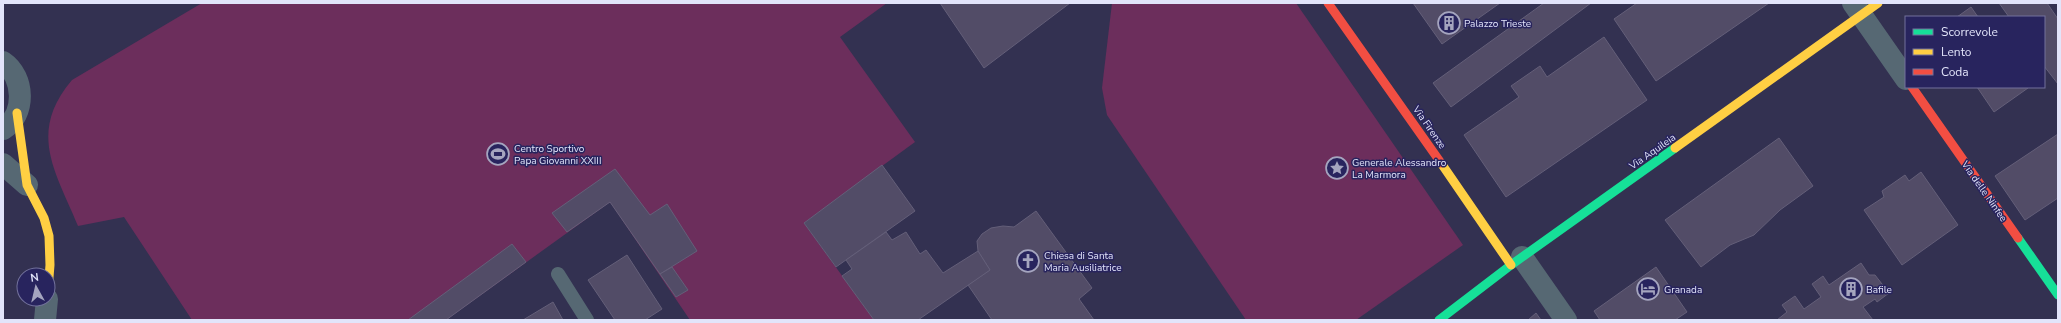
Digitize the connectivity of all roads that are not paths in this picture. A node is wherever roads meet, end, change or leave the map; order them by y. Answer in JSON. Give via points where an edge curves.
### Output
{"nodes":[{"id":1,"x":1328,"y":3,"type":"edge"},
{"id":2,"x":1864,"y":7,"type":"edge"},
{"id":3,"x":3,"y":62,"type":"edge"},
{"id":4,"x":1905,"y":77,"type":"edge"},
{"id":5,"x":1913,"y":88,"type":"edge"},
{"id":6,"x":17,"y":113,"type":"junction"},
{"id":7,"x":3,"y":129,"type":"edge"},
{"id":8,"x":3,"y":164,"type":"edge"},
{"id":9,"x":27,"y":185,"type":"junction"},
{"id":10,"x":1517,"y":261,"type":"junction"},
{"id":11,"x":50,"y":267,"type":"edge"},
{"id":12,"x":558,"y":274,"type":"dead end"},
{"id":13,"x":2058,"y":295,"type":"edge"},
{"id":14,"x":46,"y":307,"type":"edge"},
{"id":15,"x":45,"y":320,"type":"edge"},
{"id":16,"x":587,"y":320,"type":"edge"},
{"id":17,"x":1440,"y":320,"type":"edge"},
{"id":18,"x":1566,"y":320,"type":"edge"}],
"edges":[{"from":1,"to":10,"type":"street","name":"Via Firenze","via":[[1462,191]]},
{"from":2,"to":4,"type":"street"},
{"from":2,"to":10,"type":"street","name":"Via Aquileia"},
{"from":3,"to":6,"type":"street","via":[[16,77],[20,87]]},
{"from":5,"to":13,"type":"street","name":"Via delle Ninfee"},
{"from":6,"to":7,"type":"street"},
{"from":6,"to":9,"type":"street"},
{"from":8,"to":9,"type":"street"},
{"from":9,"to":11,"type":"street","via":[[44,218],[49,236]]},
{"from":10,"to":17,"type":"street","name":"Via Aquileia"},
{"from":10,"to":18,"type":"street"},
{"from":12,"to":16,"type":"lane"},
{"from":14,"to":15,"type":"street"}]}
